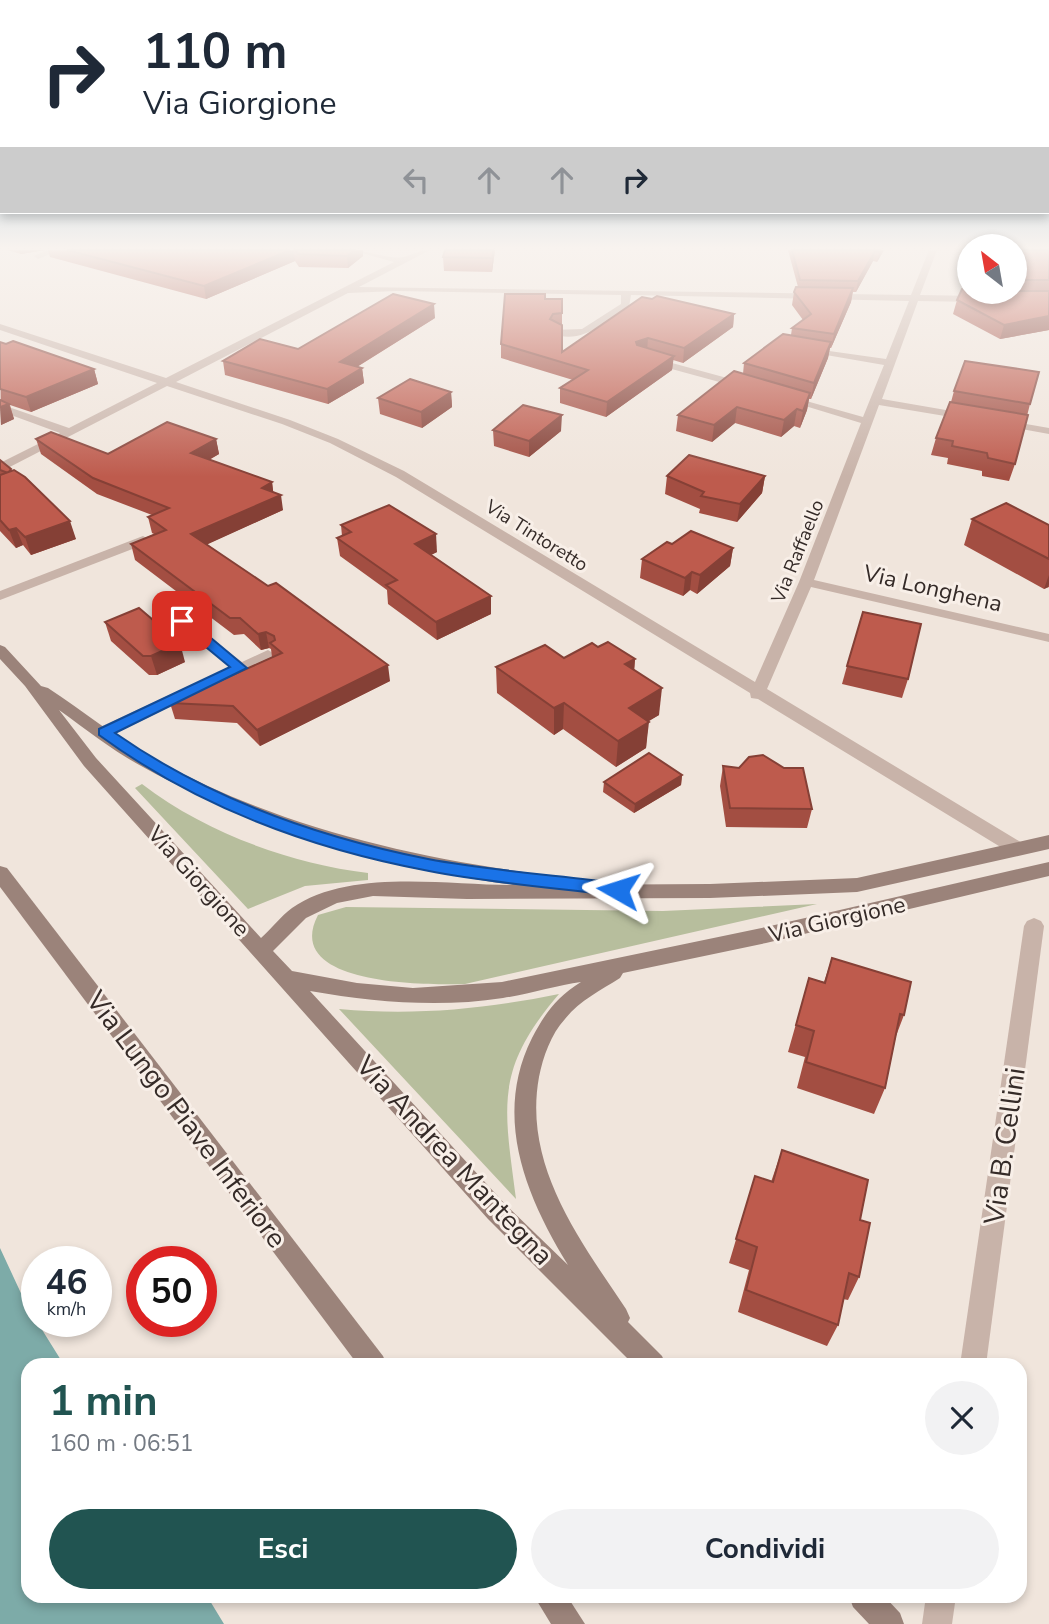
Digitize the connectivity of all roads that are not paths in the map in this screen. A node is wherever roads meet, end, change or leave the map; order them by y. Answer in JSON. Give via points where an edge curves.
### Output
{"nodes":[{"id":1,"x":273,"y":326,"type":"edge"},
{"id":2,"x":594,"y":326,"type":"edge"},
{"id":3,"x":905,"y":326,"type":"edge"},
{"id":4,"x":0,"y":327,"type":"edge"},
{"id":5,"x":557,"y":332,"type":"edge"},
{"id":6,"x":791,"y":348,"type":"edge"},
{"id":7,"x":642,"y":357,"type":"edge"},
{"id":8,"x":891,"y":363,"type":"junction"},
{"id":9,"x":162,"y":383,"type":"junction"},
{"id":10,"x":762,"y":391,"type":"edge"},
{"id":11,"x":776,"y":395,"type":"edge"},
{"id":12,"x":876,"y":401,"type":"junction"},
{"id":13,"x":0,"y":407,"type":"edge"},
{"id":14,"x":982,"y":419,"type":"edge"},
{"id":15,"x":869,"y":422,"type":"junction"},
{"id":16,"x":996,"y":422,"type":"edge"},
{"id":17,"x":1049,"y":431,"type":"edge"},
{"id":18,"x":71,"y":433,"type":"junction"},
{"id":19,"x":0,"y":468,"type":"edge"},
{"id":20,"x":143,"y":540,"type":"edge"},
{"id":21,"x":806,"y":582,"type":"junction"},
{"id":22,"x":0,"y":596,"type":"edge"},
{"id":23,"x":182,"y":621,"type":"dead end"},
{"id":24,"x":1049,"y":638,"type":"edge"},
{"id":25,"x":0,"y":650,"type":"edge"},
{"id":26,"x":268,"y":655,"type":"edge"},
{"id":27,"x":240,"y":668,"type":"junction"},
{"id":28,"x":30,"y":683,"type":"junction"},
{"id":29,"x":757,"y":694,"type":"junction"},
{"id":30,"x":104,"y":732,"type":"junction"},
{"id":31,"x":1049,"y":842,"type":"edge"},
{"id":32,"x":1018,"y":849,"type":"junction"},
{"id":33,"x":1049,"y":869,"type":"edge"},
{"id":34,"x":0,"y":873,"type":"edge"},
{"id":35,"x":618,"y":890,"type":"junction"},
{"id":36,"x":1034,"y":926,"type":"dead end"},
{"id":37,"x":262,"y":950,"type":"junction"},
{"id":38,"x":624,"y":966,"type":"junction"},
{"id":39,"x":289,"y":979,"type":"junction"},
{"id":40,"x":634,"y":1344,"type":"junction"},
{"id":41,"x":369,"y":1358,"type":"edge"},
{"id":42,"x":647,"y":1358,"type":"edge"},
{"id":43,"x":974,"y":1358,"type":"edge"},
{"id":44,"x":554,"y":1603,"type":"edge"},
{"id":45,"x":870,"y":1603,"type":"edge"},
{"id":46,"x":939,"y":1603,"type":"edge"},
{"id":47,"x":570,"y":1624,"type":"edge"},
{"id":48,"x":889,"y":1624,"type":"edge"},
{"id":49,"x":937,"y":1624,"type":"edge"}],
"edges":[{"from":1,"to":9,"type":"street"},
{"from":2,"to":5,"type":"street","via":[[584,332]]},
{"from":3,"to":8,"type":"street","name":"Via Raffaello"},
{"from":4,"to":9,"type":"street","name":"Via Tintoretto"},
{"from":6,"to":8,"type":"street"},
{"from":7,"to":10,"type":"street"},
{"from":8,"to":12,"type":"street","name":"Via Raffaello"},
{"from":9,"to":18,"type":"street"},
{"from":9,"to":29,"type":"street","name":"Via Tintoretto","via":[[286,422],[400,474]]},
{"from":11,"to":15,"type":"street"},
{"from":12,"to":14,"type":"street"},
{"from":12,"to":15,"type":"street","name":"Via Raffaello"},
{"from":13,"to":18,"type":"street"},
{"from":15,"to":21,"type":"street","name":"Via Raffaello"},
{"from":16,"to":17,"type":"street"},
{"from":18,"to":19,"type":"street"},
{"from":20,"to":22,"type":"street"},
{"from":21,"to":24,"type":"street","name":"Via Longhena"},
{"from":21,"to":29,"type":"street","name":"Via Raffaello"},
{"from":23,"to":27,"type":"street"},
{"from":25,"to":28,"type":"main road","name":"Via Giorgione"},
{"from":26,"to":27,"type":"street"},
{"from":27,"to":30,"type":"street"},
{"from":28,"to":30,"type":"main road","name":"Via Giorgione"},
{"from":28,"to":37,"type":"main road","name":"Via Giorgione","via":[[90,762]]},
{"from":29,"to":32,"type":"street","name":"Via Tintoretto"},
{"from":30,"to":35,"type":"main road","name":"Via Giorgione","via":[[146,762],[227,804],[310,836],[429,865]]},
{"from":31,"to":32,"type":"main road","name":"Via Giorgione"},
{"from":32,"to":35,"type":"main road","name":"Via Giorgione","via":[[857,885]]},
{"from":33,"to":38,"type":"main road","name":"Via Giorgione"},
{"from":34,"to":41,"type":"main road","name":"Via Lungo Piave Inferiore"},
{"from":35,"to":37,"type":"main road","name":"Via Giorgione","via":[[373,888],[333,897],[299,913]]},
{"from":36,"to":43,"type":"street","name":"Via B. Cellini"},
{"from":37,"to":39,"type":"main road","name":"Via Andrea Mantegna"},
{"from":38,"to":39,"type":"main road","name":"Via Giorgione","via":[[502,990],[413,996]]},
{"from":38,"to":40,"type":"main road","name":"Via Giorgione","via":[[573,998],[551,1021],[533,1060],[522,1123],[532,1173],[562,1234]]},
{"from":39,"to":40,"type":"main road","name":"Via Andrea Mantegna","via":[[496,1211]]},
{"from":40,"to":42,"type":"main road","name":"Via Andrea Mantegna"},
{"from":44,"to":47,"type":"main road"},
{"from":45,"to":48,"type":"main road"},
{"from":46,"to":49,"type":"street"}]}
